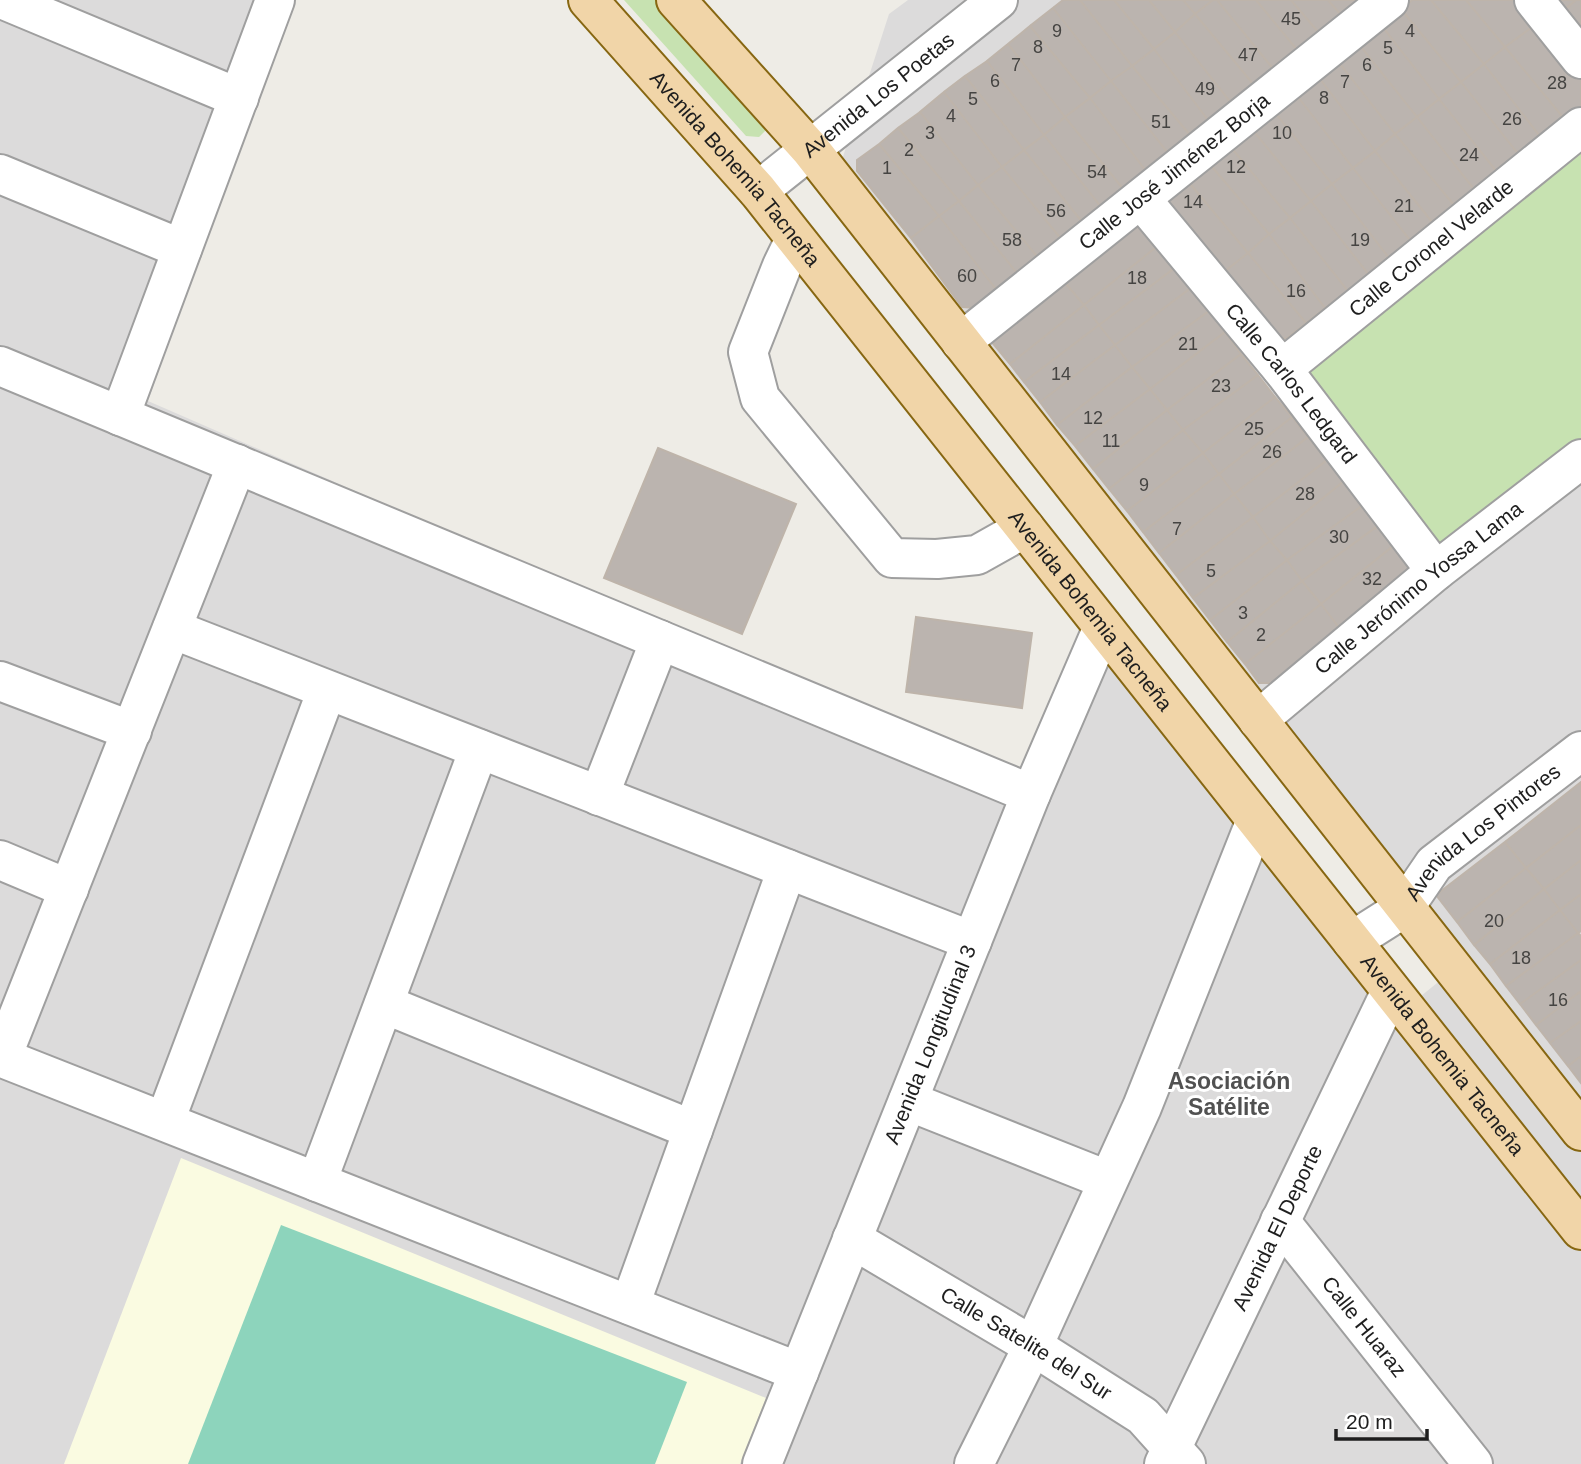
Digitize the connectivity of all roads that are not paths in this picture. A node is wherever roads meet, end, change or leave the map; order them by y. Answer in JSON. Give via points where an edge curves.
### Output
{"nodes":[{"id":1,"x":4,"y":0,"type":"edge"},
{"id":2,"x":275,"y":0,"type":"edge"},
{"id":3,"x":588,"y":0,"type":"edge"},
{"id":4,"x":676,"y":0,"type":"edge"},
{"id":5,"x":998,"y":0,"type":"edge"},
{"id":6,"x":1389,"y":0,"type":"edge"},
{"id":7,"x":1534,"y":0,"type":"edge"},
{"id":8,"x":1581,"y":59,"type":"edge"},
{"id":9,"x":239,"y":98,"type":"junction"},
{"id":10,"x":1581,"y":127,"type":"edge"},
{"id":11,"x":810,"y":149,"type":"junction"},
{"id":12,"x":0,"y":174,"type":"edge"},
{"id":13,"x":758,"y":191,"type":"junction"},
{"id":14,"x":1141,"y":199,"type":"junction"},
{"id":15,"x":795,"y":239,"type":"junction"},
{"id":16,"x":182,"y":249,"type":"junction"},
{"id":17,"x":961,"y":342,"type":"junction"},
{"id":18,"x":0,"y":366,"type":"edge"},
{"id":19,"x":1282,"y":369,"type":"junction"},
{"id":20,"x":120,"y":416,"type":"junction"},
{"id":21,"x":1581,"y":459,"type":"edge"},
{"id":22,"x":237,"y":464,"type":"junction"},
{"id":23,"x":1025,"y":528,"type":"junction"},
{"id":24,"x":1436,"y":571,"type":"junction"},
{"id":25,"x":1103,"y":626,"type":"junction"},
{"id":26,"x":172,"y":629,"type":"junction"},
{"id":27,"x":660,"y":640,"type":"junction"},
{"id":28,"x":0,"y":681,"type":"edge"},
{"id":29,"x":327,"y":690,"type":"junction"},
{"id":30,"x":1258,"y":720,"type":"junction"},
{"id":31,"x":132,"y":731,"type":"junction"},
{"id":32,"x":479,"y":749,"type":"junction"},
{"id":33,"x":1580,"y":753,"type":"edge"},
{"id":34,"x":1031,"y":794,"type":"junction"},
{"id":35,"x":599,"y":796,"type":"junction"},
{"id":36,"x":1256,"y":820,"type":"junction"},
{"id":37,"x":0,"y":860,"type":"edge"},
{"id":38,"x":787,"y":869,"type":"junction"},
{"id":39,"x":69,"y":889,"type":"junction"},
{"id":40,"x":1404,"y":908,"type":"junction"},
{"id":41,"x":1352,"y":941,"type":"junction"},
{"id":42,"x":972,"y":942,"type":"junction"},
{"id":43,"x":1391,"y":990,"type":"junction"},
{"id":44,"x":384,"y":1004,"type":"junction"},
{"id":45,"x":1,"y":1057,"type":"edge"},
{"id":46,"x":908,"y":1101,"type":"junction"},
{"id":47,"x":165,"y":1121,"type":"junction"},
{"id":48,"x":693,"y":1130,"type":"junction"},
{"id":49,"x":1581,"y":1131,"type":"edge"},
{"id":50,"x":1107,"y":1180,"type":"junction"},
{"id":51,"x":317,"y":1182,"type":"junction"},
{"id":52,"x":1280,"y":1221,"type":"junction"},
{"id":53,"x":1581,"y":1230,"type":"edge"},
{"id":54,"x":852,"y":1239,"type":"junction"},
{"id":55,"x":630,"y":1305,"type":"junction"},
{"id":56,"x":1033,"y":1346,"type":"junction"},
{"id":57,"x":799,"y":1372,"type":"junction"},
{"id":58,"x":1174,"y":1458,"type":"edge"},
{"id":59,"x":762,"y":1464,"type":"edge"},
{"id":60,"x":974,"y":1464,"type":"edge"},
{"id":61,"x":1473,"y":1464,"type":"edge"}],
"edges":[{"from":1,"to":9,"type":"street"},
{"from":2,"to":9,"type":"street"},
{"from":3,"to":13,"type":"main road","name":"Avenida Bohemia Tacneña"},
{"from":4,"to":11,"type":"main road"},
{"from":5,"to":11,"type":"street","name":"Avenida Los Poetas"},
{"from":6,"to":14,"type":"street","name":"Calle José Jiménez Borja"},
{"from":7,"to":8,"type":"street"},
{"from":9,"to":16,"type":"street"},
{"from":10,"to":19,"type":"street","name":"Calle Coronel Velarde"},
{"from":11,"to":13,"type":"street","name":"Avenida Los Poetas"},
{"from":11,"to":17,"type":"main road"},
{"from":12,"to":16,"type":"street"},
{"from":13,"to":15,"type":"main road","name":"Avenida Bohemia Tacneña"},
{"from":14,"to":17,"type":"street","name":"Calle José Jiménez Borja"},
{"from":14,"to":19,"type":"street","name":"Calle Carlos Ledgard"},
{"from":15,"to":23,"type":"main road","name":"Avenida Bohemia Tacneña"},
{"from":15,"to":23,"type":"street","via":[[748,352],[760,398],[892,558],[977,555]]},
{"from":16,"to":20,"type":"street"},
{"from":17,"to":30,"type":"main road"},
{"from":18,"to":20,"type":"street"},
{"from":19,"to":24,"type":"street","name":"Calle Carlos Ledgard"},
{"from":20,"to":22,"type":"street"},
{"from":21,"to":24,"type":"street","name":"Calle Jerónimo Yossa Lama"},
{"from":22,"to":26,"type":"street"},
{"from":22,"to":27,"type":"street"},
{"from":23,"to":25,"type":"main road","name":"Avenida Bohemia Tacneña"},
{"from":24,"to":30,"type":"street","name":"Calle Jerónimo Yossa Lama"},
{"from":25,"to":34,"type":"street","name":"Avenida Longitudinal 3"},
{"from":25,"to":36,"type":"main road","name":"Avenida Bohemia Tacneña"},
{"from":26,"to":29,"type":"street"},
{"from":26,"to":31,"type":"street"},
{"from":27,"to":34,"type":"street"},
{"from":27,"to":35,"type":"street"},
{"from":28,"to":31,"type":"street"},
{"from":29,"to":32,"type":"street"},
{"from":29,"to":47,"type":"street"},
{"from":30,"to":40,"type":"main road"},
{"from":31,"to":39,"type":"street"},
{"from":32,"to":35,"type":"street"},
{"from":32,"to":44,"type":"street"},
{"from":33,"to":40,"type":"street","name":"Avenida Los Pintores","via":[[1434,864]]},
{"from":34,"to":42,"type":"street","name":"Avenida Longitudinal 3"},
{"from":35,"to":38,"type":"street"},
{"from":36,"to":41,"type":"main road","name":"Avenida Bohemia Tacneña"},
{"from":36,"to":50,"type":"street","via":[[1142,1107]]},
{"from":37,"to":39,"type":"street"},
{"from":38,"to":42,"type":"street"},
{"from":38,"to":48,"type":"street"},
{"from":39,"to":45,"type":"street"},
{"from":40,"to":41,"type":"street","name":"Avenida Los Pintores"},
{"from":40,"to":49,"type":"main road"},
{"from":41,"to":43,"type":"main road","name":"Avenida Bohemia Tacneña"},
{"from":42,"to":46,"type":"street","name":"Avenida Longitudinal 3"},
{"from":43,"to":52,"type":"street","name":"Avenida El Deporte"},
{"from":43,"to":53,"type":"main road","name":"Avenida Bohemia Tacneña"},
{"from":44,"to":48,"type":"street"},
{"from":44,"to":51,"type":"street"},
{"from":45,"to":47,"type":"street"},
{"from":46,"to":50,"type":"street"},
{"from":46,"to":54,"type":"street","name":"Avenida Longitudinal 3"},
{"from":47,"to":51,"type":"street"},
{"from":48,"to":55,"type":"street"},
{"from":50,"to":56,"type":"street"},
{"from":51,"to":55,"type":"street"},
{"from":52,"to":58,"type":"street","name":"Avenida El Deporte"},
{"from":52,"to":61,"type":"street","name":"Calle Huaraz"},
{"from":54,"to":56,"type":"street","name":"Calle Satelite del Sur"},
{"from":54,"to":57,"type":"street","name":"Avenida Longitudinal 3"},
{"from":55,"to":57,"type":"street"},
{"from":56,"to":58,"type":"street","name":"Calle Satelite del Sur","via":[[1143,1416]]},
{"from":56,"to":60,"type":"street"},
{"from":57,"to":59,"type":"street","name":"Avenida Longitudinal 3"}]}
